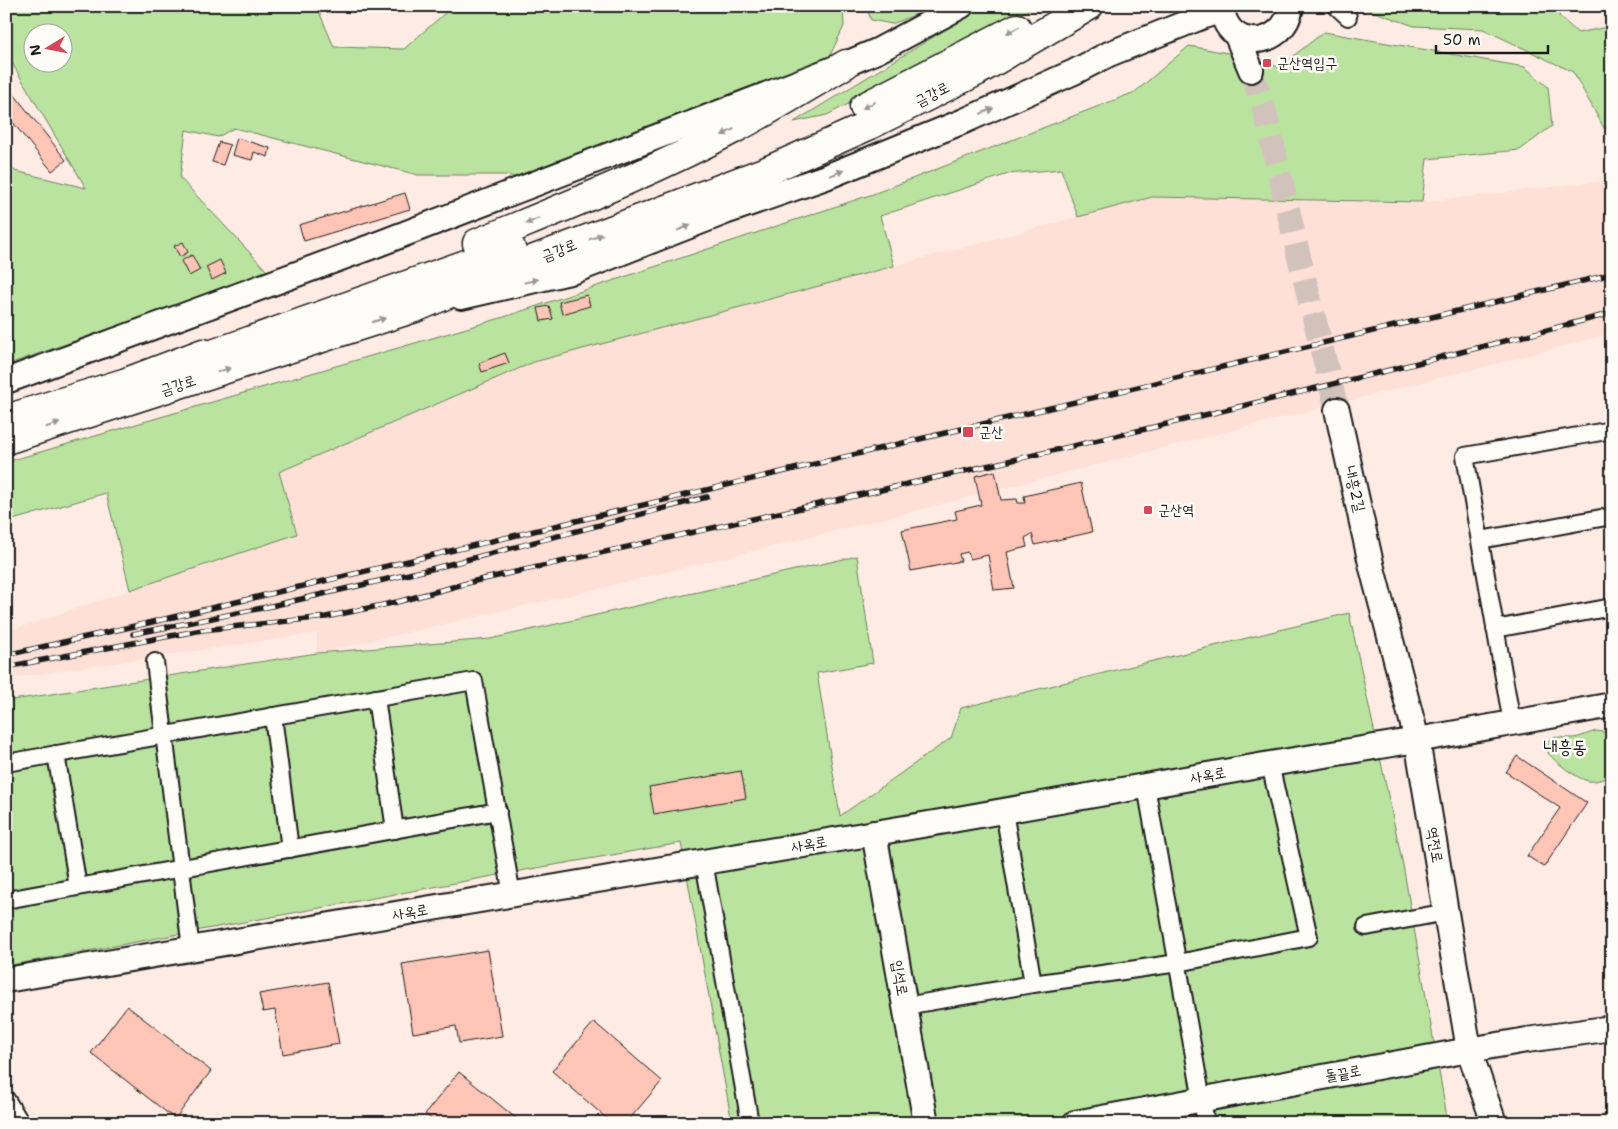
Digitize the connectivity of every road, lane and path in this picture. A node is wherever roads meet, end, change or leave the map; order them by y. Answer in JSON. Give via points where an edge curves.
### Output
{"nodes":[{"id":1,"x":961,"y":6,"type":"edge"},
{"id":2,"x":1056,"y":6,"type":"edge"},
{"id":3,"x":1089,"y":6,"type":"edge"},
{"id":4,"x":1291,"y":6,"type":"edge"},
{"id":5,"x":1222,"y":8,"type":"edge"},
{"id":6,"x":1237,"y":36,"type":"junction"},
{"id":7,"x":1266,"y":40,"type":"junction"},
{"id":8,"x":846,"y":64,"type":"junction"},
{"id":9,"x":415,"y":308,"type":"junction"},
{"id":10,"x":6,"y":381,"type":"edge"},
{"id":11,"x":129,"y":381,"type":"junction"},
{"id":12,"x":1337,"y":410,"type":"tunnel mouth"},
{"id":13,"x":6,"y":419,"type":"edge"},
{"id":14,"x":1612,"y":430,"type":"edge"},
{"id":15,"x":6,"y":440,"type":"edge"},
{"id":16,"x":1612,"y":516,"type":"edge"},
{"id":17,"x":1480,"y":540,"type":"junction"},
{"id":18,"x":1372,"y":568,"type":"joint"},
{"id":19,"x":1612,"y":607,"type":"edge"},
{"id":20,"x":1496,"y":629,"type":"junction"},
{"id":21,"x":155,"y":662,"type":"dead end"},
{"id":22,"x":376,"y":698,"type":"junction"},
{"id":23,"x":1612,"y":705,"type":"edge"},
{"id":24,"x":273,"y":716,"type":"junction"},
{"id":25,"x":1512,"y":723,"type":"junction"},
{"id":26,"x":164,"y":735,"type":"junction"},
{"id":27,"x":1417,"y":740,"type":"junction"},
{"id":28,"x":56,"y":754,"type":"junction"},
{"id":29,"x":6,"y":763,"type":"edge"},
{"id":30,"x":1270,"y":764,"type":"junction"},
{"id":31,"x":1146,"y":786,"type":"junction"},
{"id":32,"x":498,"y":811,"type":"junction"},
{"id":33,"x":1004,"y":811,"type":"junction"},
{"id":34,"x":395,"y":830,"type":"junction"},
{"id":35,"x":874,"y":833,"type":"junction"},
{"id":36,"x":290,"y":849,"type":"junction"},
{"id":37,"x":704,"y":862,"type":"junction"},
{"id":38,"x":181,"y":868,"type":"junction"},
{"id":39,"x":78,"y":887,"type":"junction"},
{"id":40,"x":512,"y":895,"type":"junction"},
{"id":41,"x":6,"y":900,"type":"edge"},
{"id":42,"x":1447,"y":912,"type":"junction"},
{"id":43,"x":1366,"y":927,"type":"dead end"},
{"id":44,"x":191,"y":949,"type":"junction"},
{"id":45,"x":1178,"y":963,"type":"junction"},
{"id":46,"x":6,"y":980,"type":"edge"},
{"id":47,"x":1033,"y":984,"type":"junction"},
{"id":48,"x":905,"y":1006,"type":"junction"},
{"id":49,"x":1612,"y":1028,"type":"edge"},
{"id":50,"x":1469,"y":1050,"type":"junction"},
{"id":51,"x":1202,"y":1098,"type":"junction"},
{"id":52,"x":6,"y":1099,"type":"edge"},
{"id":53,"x":21,"y":1123,"type":"edge"},
{"id":54,"x":750,"y":1123,"type":"edge"},
{"id":55,"x":926,"y":1123,"type":"edge"},
{"id":56,"x":1075,"y":1123,"type":"edge"},
{"id":57,"x":1206,"y":1123,"type":"edge"},
{"id":58,"x":1494,"y":1123,"type":"edge"}],
"edges":[{"from":1,"to":8,"type":"street"},
{"from":2,"to":11,"type":"highway","name":"금강로","one_way":true,"via":[[846,116],[777,146],[418,282]]},
{"from":9,"to":3,"type":"highway","name":"금강로","one_way":true,"via":[[490,276],[751,177],[853,133],[976,72]]},
{"from":4,"to":7,"type":"street","via":[[1284,26]]},
{"from":5,"to":6,"type":"street","via":[[1226,24]]},
{"from":9,"to":5,"type":"street","one_way":true,"via":[[574,271],[844,170]]},
{"from":6,"to":7,"type":"street","via":[[1254,41]]},
{"from":6,"to":7,"type":"street","via":[[1257,69]]},
{"from":8,"to":10,"type":"street","via":[[373,246]]},
{"from":8,"to":11,"type":"highway","one_way":true,"via":[[735,129],[585,200]]},
{"from":15,"to":9,"type":"highway","name":"금강로","one_way":true},
{"from":11,"to":13,"type":"highway","name":"금강로"},
{"from":12,"to":18,"type":"street","name":"내흥2길"},
{"from":14,"to":17,"type":"street","via":[[1465,456]]},
{"from":16,"to":17,"type":"street"},
{"from":17,"to":20,"type":"street"},
{"from":18,"to":27,"type":"street","name":"역전로"},
{"from":19,"to":20,"type":"street"},
{"from":20,"to":25,"type":"street"},
{"from":21,"to":26,"type":"street"},
{"from":22,"to":24,"type":"street"},
{"from":22,"to":32,"type":"street","via":[[474,681]]},
{"from":22,"to":34,"type":"street"},
{"from":23,"to":25,"type":"street","name":"사옥로"},
{"from":24,"to":26,"type":"street"},
{"from":24,"to":36,"type":"street"},
{"from":25,"to":27,"type":"street","name":"사옥로"},
{"from":26,"to":28,"type":"street"},
{"from":26,"to":38,"type":"street"},
{"from":27,"to":30,"type":"street","name":"사옥로"},
{"from":27,"to":42,"type":"street","name":"역전로"},
{"from":28,"to":29,"type":"street"},
{"from":28,"to":39,"type":"street"},
{"from":30,"to":31,"type":"street","name":"사옥로"},
{"from":30,"to":45,"type":"street","via":[[1309,937]]},
{"from":31,"to":33,"type":"street","name":"사옥로"},
{"from":31,"to":45,"type":"street"},
{"from":32,"to":34,"type":"street"},
{"from":32,"to":40,"type":"street"},
{"from":33,"to":35,"type":"street","name":"사옥로"},
{"from":33,"to":47,"type":"street"},
{"from":34,"to":36,"type":"street"},
{"from":35,"to":37,"type":"street","name":"사옥로"},
{"from":35,"to":48,"type":"street","name":"입석로"},
{"from":36,"to":38,"type":"street"},
{"from":37,"to":40,"type":"street","name":"사옥로"},
{"from":37,"to":54,"type":"street"},
{"from":38,"to":39,"type":"street"},
{"from":38,"to":44,"type":"street"},
{"from":39,"to":41,"type":"street"},
{"from":40,"to":44,"type":"street","name":"사옥로"},
{"from":42,"to":43,"type":"street"},
{"from":42,"to":50,"type":"street","name":"역전로"},
{"from":44,"to":46,"type":"street","name":"사옥로"},
{"from":45,"to":47,"type":"street"},
{"from":45,"to":51,"type":"street"},
{"from":47,"to":48,"type":"street"},
{"from":48,"to":55,"type":"street","name":"입석로"},
{"from":49,"to":50,"type":"street","name":"돌끝로"},
{"from":50,"to":51,"type":"street","name":"돌끝로"},
{"from":50,"to":58,"type":"street","name":"역전로"},
{"from":51,"to":56,"type":"street","name":"돌끝로"},
{"from":51,"to":57,"type":"street"},
{"from":52,"to":53,"type":"street"}]}
